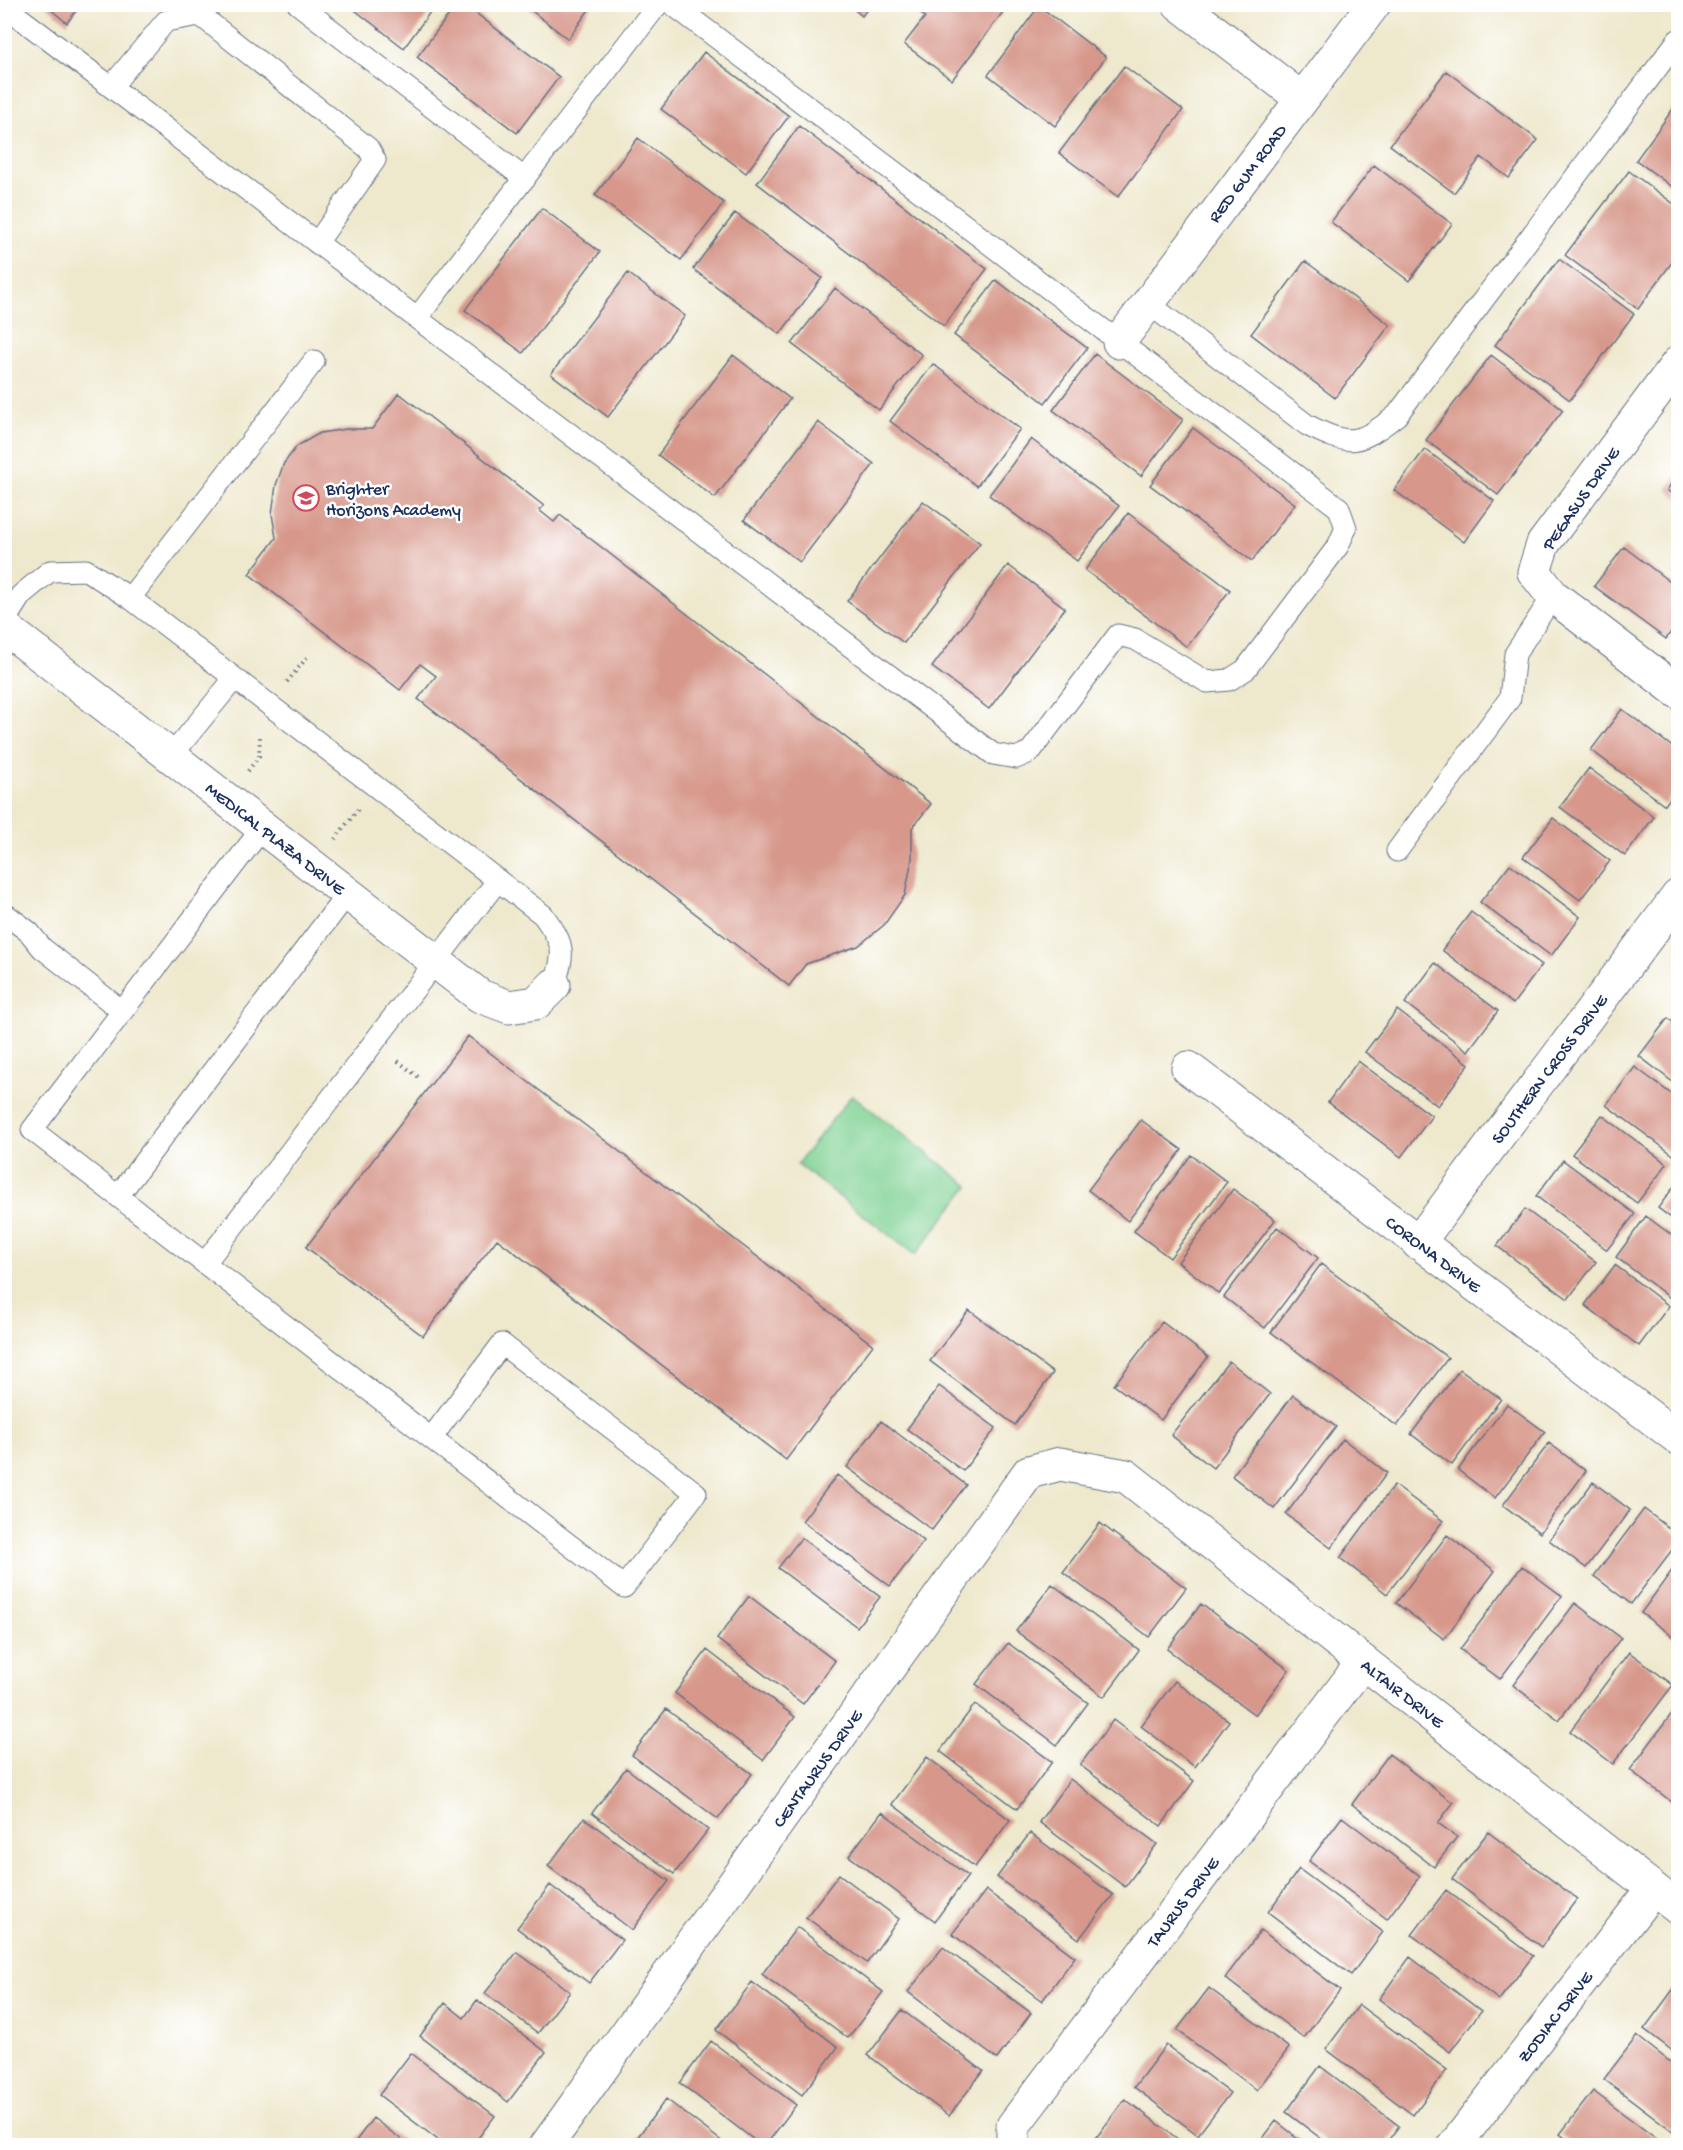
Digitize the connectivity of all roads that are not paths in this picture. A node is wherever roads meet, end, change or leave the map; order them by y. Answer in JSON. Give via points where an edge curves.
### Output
{"nodes":[{"id":1,"x":298,"y":4,"type":"edge"},
{"id":2,"x":658,"y":4,"type":"edge"},
{"id":3,"x":672,"y":4,"type":"edge"},
{"id":4,"x":1179,"y":4,"type":"edge"},
{"id":5,"x":1374,"y":4,"type":"edge"},
{"id":6,"x":4,"y":6,"type":"edge"},
{"id":7,"x":1678,"y":40,"type":"edge"},
{"id":8,"x":111,"y":87,"type":"junction"},
{"id":9,"x":1302,"y":99,"type":"junction"},
{"id":10,"x":525,"y":179,"type":"junction"},
{"id":11,"x":317,"y":243,"type":"junction"},
{"id":12,"x":1148,"y":303,"type":"junction"},
{"id":13,"x":417,"y":318,"type":"junction"},
{"id":14,"x":1119,"y":342,"type":"junction"},
{"id":15,"x":314,"y":361,"type":"dead end"},
{"id":16,"x":1678,"y":363,"type":"edge"},
{"id":17,"x":1553,"y":596,"type":"junction"},
{"id":18,"x":130,"y":598,"type":"junction"},
{"id":19,"x":4,"y":622,"type":"edge"},
{"id":20,"x":4,"y":627,"type":"edge"},
{"id":21,"x":234,"y":679,"type":"junction"},
{"id":22,"x":1678,"y":692,"type":"edge"},
{"id":23,"x":172,"y":755,"type":"junction"},
{"id":24,"x":263,"y":827,"type":"junction"},
{"id":25,"x":1397,"y":850,"type":"dead end"},
{"id":26,"x":498,"y":880,"type":"junction"},
{"id":27,"x":348,"y":893,"type":"junction"},
{"id":28,"x":1678,"y":896,"type":"edge"},
{"id":29,"x":4,"y":913,"type":"edge"},
{"id":30,"x":435,"y":960,"type":"junction"},
{"id":31,"x":554,"y":985,"type":"joint"},
{"id":32,"x":122,"y":1011,"type":"junction"},
{"id":33,"x":1188,"y":1068,"type":"dead end"},
{"id":34,"x":118,"y":1196,"type":"junction"},
{"id":35,"x":1418,"y":1243,"type":"junction"},
{"id":36,"x":205,"y":1263,"type":"junction"},
{"id":37,"x":1677,"y":1433,"type":"edge"},
{"id":38,"x":432,"y":1437,"type":"junction"},
{"id":39,"x":1126,"y":1476,"type":"joint"},
{"id":40,"x":1363,"y":1662,"type":"junction"},
{"id":41,"x":1666,"y":1898,"type":"edge"},
{"id":42,"x":560,"y":2139,"type":"edge"},
{"id":43,"x":1010,"y":2145,"type":"edge"},
{"id":44,"x":1454,"y":2145,"type":"edge"}],
"edges":[{"from":1,"to":10,"type":"lane"},
{"from":2,"to":10,"type":"lane"},
{"from":3,"to":14,"type":"lane"},
{"from":4,"to":9,"type":"street"},
{"from":5,"to":9,"type":"street","name":"RED GUM ROAD"},
{"from":6,"to":8,"type":"lane"},
{"from":7,"to":12,"type":"lane","via":[[1397,415],[1374,433],[1354,440],[1334,439],[1307,425]]},
{"from":8,"to":11,"type":"lane"},
{"from":8,"to":11,"type":"lane","via":[[166,21],[200,15],[368,148],[375,160]]},
{"from":9,"to":12,"type":"street","name":"RED GUM ROAD"},
{"from":10,"to":13,"type":"lane"},
{"from":11,"to":13,"type":"lane"},
{"from":12,"to":14,"type":"street","name":"RED GUM ROAD"},
{"from":13,"to":14,"type":"lane","via":[[993,754],[1016,758],[1030,752],[1118,635],[1135,639],[1207,682],[1229,680],[1245,670],[1338,546],[1346,528],[1340,508]]},
{"from":15,"to":18,"type":"lane"},
{"from":16,"to":17,"type":"street","name":"PEGASUS DRIVE","via":[[1543,544],[1534,572]]},
{"from":17,"to":22,"type":"street","name":"PEGASUS DRIVE"},
{"from":17,"to":25,"type":"lane","via":[[1515,654],[1510,698]]},
{"from":18,"to":19,"type":"lane","via":[[86,570],[51,571],[21,595]]},
{"from":18,"to":21,"type":"lane"},
{"from":20,"to":23,"type":"street","name":"MEDICAL PLAZA DRIVE"},
{"from":21,"to":23,"type":"lane"},
{"from":21,"to":26,"type":"lane"},
{"from":23,"to":24,"type":"street","name":"MEDICAL PLAZA DRIVE"},
{"from":24,"to":27,"type":"street","name":"MEDICAL PLAZA DRIVE"},
{"from":24,"to":32,"type":"lane"},
{"from":26,"to":30,"type":"lane"},
{"from":26,"to":31,"type":"lane","via":[[543,915],[557,935],[563,960]]},
{"from":27,"to":30,"type":"street","name":"MEDICAL PLAZA DRIVE"},
{"from":27,"to":34,"type":"lane"},
{"from":28,"to":35,"type":"street","name":"SOUTHERN CROSS DRIVE"},
{"from":29,"to":32,"type":"lane"},
{"from":30,"to":31,"type":"street","name":"MEDICAL PLAZA DRIVE","via":[[480,996],[509,1007],[536,1003]]},
{"from":30,"to":36,"type":"lane"},
{"from":32,"to":34,"type":"lane","via":[[32,1130]]},
{"from":33,"to":35,"type":"street","name":"CORONA DRIVE"},
{"from":34,"to":36,"type":"lane"},
{"from":35,"to":37,"type":"street","name":"CORONA DRIVE"},
{"from":36,"to":38,"type":"lane"},
{"from":38,"to":38,"type":"lane","via":[[624,1587],[696,1493],[502,1344]]},
{"from":39,"to":40,"type":"street","name":"ALTAIR DRIVE"},
{"from":39,"to":42,"type":"street","name":"CENTAURUS DRIVE","via":[[1060,1464],[1029,1472]]},
{"from":40,"to":41,"type":"street","name":"ALTAIR DRIVE"},
{"from":40,"to":43,"type":"street","name":"TAURUS DRIVE","via":[[1013,2126]]},
{"from":41,"to":44,"type":"street","name":"ZODIAC DRIVE"}]}
